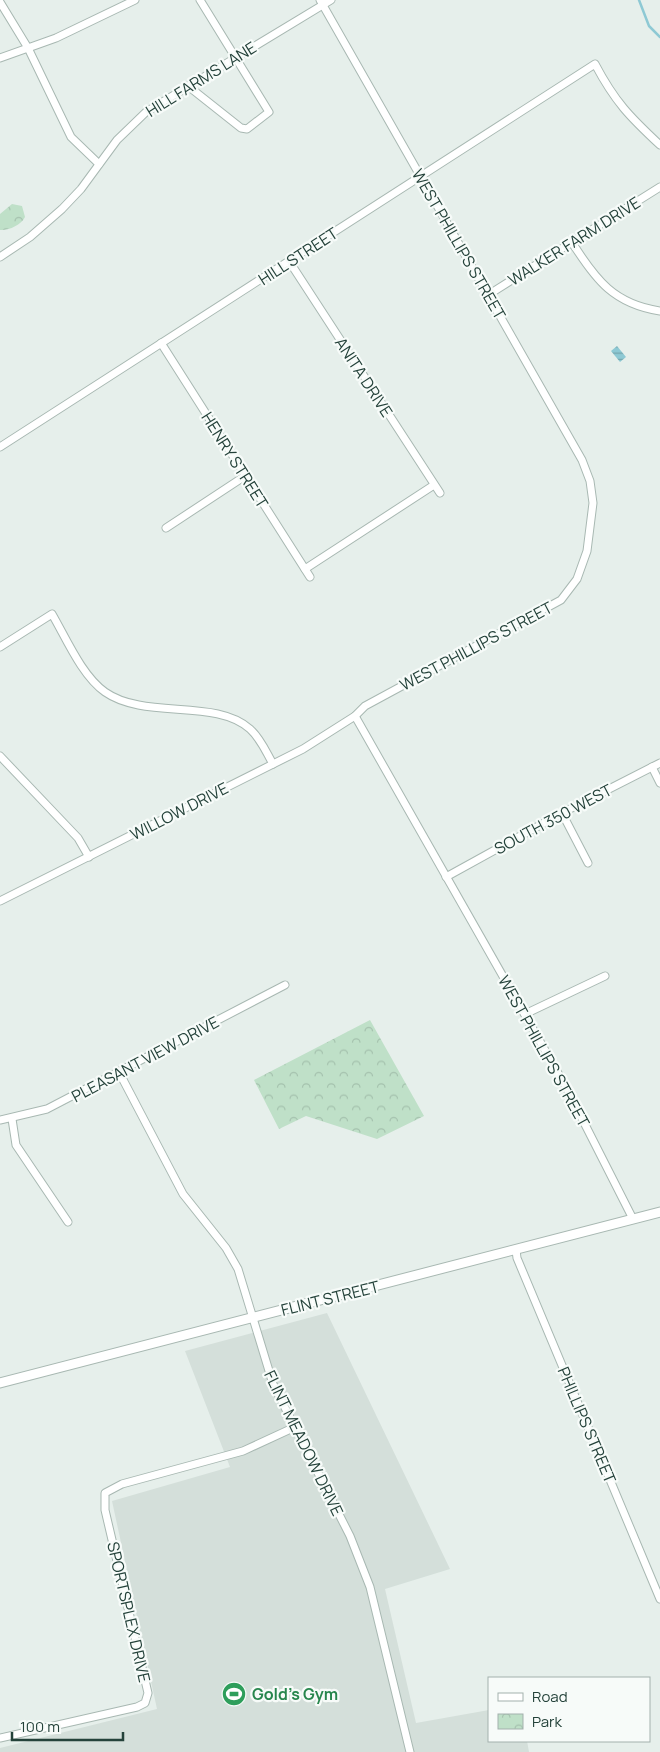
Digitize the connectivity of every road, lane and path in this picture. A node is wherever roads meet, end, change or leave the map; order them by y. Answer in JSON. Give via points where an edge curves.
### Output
{"nodes":[{"id":1,"x":135,"y":0,"type":"edge"},
{"id":2,"x":200,"y":0,"type":"edge"},
{"id":3,"x":331,"y":0,"type":"edge"},
{"id":4,"x":0,"y":2,"type":"edge"},
{"id":5,"x":321,"y":2,"type":"edge"},
{"id":6,"x":28,"y":48,"type":"junction"},
{"id":7,"x":235,"y":57,"type":"junction"},
{"id":8,"x":0,"y":58,"type":"edge"},
{"id":9,"x":188,"y":86,"type":"junction"},
{"id":10,"x":660,"y":145,"type":"edge"},
{"id":11,"x":99,"y":164,"type":"junction"},
{"id":12,"x":421,"y":177,"type":"junction"},
{"id":13,"x":660,"y":187,"type":"edge"},
{"id":14,"x":573,"y":244,"type":"junction"},
{"id":15,"x":0,"y":257,"type":"edge"},
{"id":16,"x":289,"y":261,"type":"junction"},
{"id":17,"x":488,"y":295,"type":"junction"},
{"id":18,"x":660,"y":311,"type":"edge"},
{"id":19,"x":161,"y":343,"type":"junction"},
{"id":20,"x":0,"y":447,"type":"edge"},
{"id":21,"x":245,"y":476,"type":"junction"},
{"id":22,"x":434,"y":485,"type":"junction"},
{"id":23,"x":440,"y":493,"type":"dead end"},
{"id":24,"x":166,"y":528,"type":"dead end"},
{"id":25,"x":305,"y":570,"type":"junction"},
{"id":26,"x":310,"y":577,"type":"dead end"},
{"id":27,"x":0,"y":647,"type":"edge"},
{"id":28,"x":355,"y":716,"type":"junction"},
{"id":29,"x":0,"y":756,"type":"edge"},
{"id":30,"x":660,"y":763,"type":"edge"},
{"id":31,"x":273,"y":764,"type":"junction"},
{"id":32,"x":652,"y":767,"type":"junction"},
{"id":33,"x":660,"y":783,"type":"edge"},
{"id":34,"x":562,"y":813,"type":"junction"},
{"id":35,"x":89,"y":857,"type":"junction"},
{"id":36,"x":588,"y":863,"type":"dead end"},
{"id":37,"x":446,"y":877,"type":"junction"},
{"id":38,"x":0,"y":901,"type":"edge"},
{"id":39,"x":605,"y":976,"type":"dead end"},
{"id":40,"x":285,"y":985,"type":"dead end"},
{"id":41,"x":525,"y":1014,"type":"junction"},
{"id":42,"x":119,"y":1072,"type":"junction"},
{"id":43,"x":12,"y":1119,"type":"junction"},
{"id":44,"x":0,"y":1120,"type":"edge"},
{"id":45,"x":660,"y":1212,"type":"edge"},
{"id":46,"x":633,"y":1219,"type":"junction"},
{"id":47,"x":68,"y":1222,"type":"dead end"},
{"id":48,"x":516,"y":1250,"type":"junction"},
{"id":49,"x":254,"y":1317,"type":"junction"},
{"id":50,"x":0,"y":1384,"type":"edge"},
{"id":51,"x":295,"y":1427,"type":"junction"},
{"id":52,"x":660,"y":1599,"type":"edge"},
{"id":53,"x":0,"y":1738,"type":"edge"},
{"id":54,"x":410,"y":1752,"type":"edge"}],
"edges":[{"from":1,"to":6,"type":"street","via":[[101,18]]},
{"from":2,"to":7,"type":"street"},
{"from":3,"to":5,"type":"street","name":"HILL FARMS LANE"},
{"from":4,"to":6,"type":"street"},
{"from":5,"to":7,"type":"street","name":"HILL FARMS LANE"},
{"from":5,"to":12,"type":"street","name":"WEST PHILLIPS STREET"},
{"from":6,"to":8,"type":"street"},
{"from":6,"to":11,"type":"street","via":[[72,137]]},
{"from":7,"to":9,"type":"street","name":"HILL FARMS LANE"},
{"from":7,"to":9,"type":"street","via":[[269,112],[247,128],[241,128]]},
{"from":9,"to":11,"type":"street","name":"HILL FARMS LANE","via":[[146,112],[117,140]]},
{"from":10,"to":12,"type":"street","name":"HILL STREET","via":[[623,110],[595,64]]},
{"from":11,"to":15,"type":"street","name":"HILL FARMS LANE","via":[[62,209],[30,237]]},
{"from":12,"to":16,"type":"street","name":"HILL STREET"},
{"from":12,"to":17,"type":"street","name":"WEST PHILLIPS STREET"},
{"from":13,"to":14,"type":"street","name":"WALKER FARM DRIVE"},
{"from":14,"to":17,"type":"street","name":"WALKER FARM DRIVE"},
{"from":14,"to":18,"type":"street","via":[[592,274],[610,291],[633,304]]},
{"from":16,"to":19,"type":"street","name":"HILL STREET"},
{"from":16,"to":22,"type":"street","name":"ANITA DRIVE"},
{"from":17,"to":28,"type":"street","name":"WEST PHILLIPS STREET","via":[[585,467],[593,503],[587,551],[577,579],[561,600],[365,706]]},
{"from":19,"to":20,"type":"street","name":"HILL STREET"},
{"from":19,"to":21,"type":"street","name":"HENRY STREET"},
{"from":21,"to":24,"type":"street"},
{"from":21,"to":25,"type":"street","name":"HENRY STREET"},
{"from":22,"to":23,"type":"street","name":"ANITA DRIVE"},
{"from":22,"to":25,"type":"street"},
{"from":25,"to":26,"type":"street","name":"HENRY STREET"},
{"from":27,"to":31,"type":"street","via":[[52,614],[90,678],[104,692],[136,705],[217,714],[237,720],[260,740]]},
{"from":28,"to":31,"type":"street","name":"WILLOW DRIVE"},
{"from":28,"to":37,"type":"street","name":"WEST PHILLIPS STREET"},
{"from":29,"to":35,"type":"street","via":[[78,838]]},
{"from":30,"to":32,"type":"street","name":"SOUTH 350 WEST"},
{"from":31,"to":35,"type":"street","name":"WILLOW DRIVE"},
{"from":32,"to":33,"type":"street"},
{"from":32,"to":34,"type":"street","name":"SOUTH 350 WEST"},
{"from":34,"to":36,"type":"street"},
{"from":34,"to":37,"type":"street","name":"SOUTH 350 WEST"},
{"from":35,"to":38,"type":"street","name":"WILLOW DRIVE"},
{"from":37,"to":41,"type":"street","name":"WEST PHILLIPS STREET"},
{"from":39,"to":41,"type":"street"},
{"from":40,"to":42,"type":"street","name":"PLEASANT VIEW DRIVE"},
{"from":41,"to":46,"type":"street","name":"WEST PHILLIPS STREET"},
{"from":42,"to":43,"type":"street","name":"PLEASANT VIEW DRIVE","via":[[47,1110]]},
{"from":42,"to":49,"type":"street","name":"FLINT MEADOW DRIVE","via":[[183,1194],[226,1248],[238,1269]]},
{"from":43,"to":44,"type":"street","name":"PLEASANT VIEW DRIVE"},
{"from":43,"to":47,"type":"street","via":[[16,1145]]},
{"from":45,"to":46,"type":"street","name":"FLINT STREET"},
{"from":46,"to":48,"type":"street","name":"FLINT STREET"},
{"from":48,"to":49,"type":"street","name":"FLINT STREET"},
{"from":48,"to":52,"type":"street","name":"PHILLIPS STREET"},
{"from":49,"to":50,"type":"street","name":"FLINT STREET"},
{"from":49,"to":51,"type":"street","name":"FLINT MEADOW DRIVE","via":[[266,1367]]},
{"from":51,"to":53,"type":"street","name":"SPORTSPLEX DRIVE","via":[[243,1451],[122,1484],[105,1493],[105,1510],[148,1693],[145,1703]]},
{"from":51,"to":54,"type":"street","name":"FLINT MEADOW DRIVE","via":[[350,1536],[370,1587]]}]}
